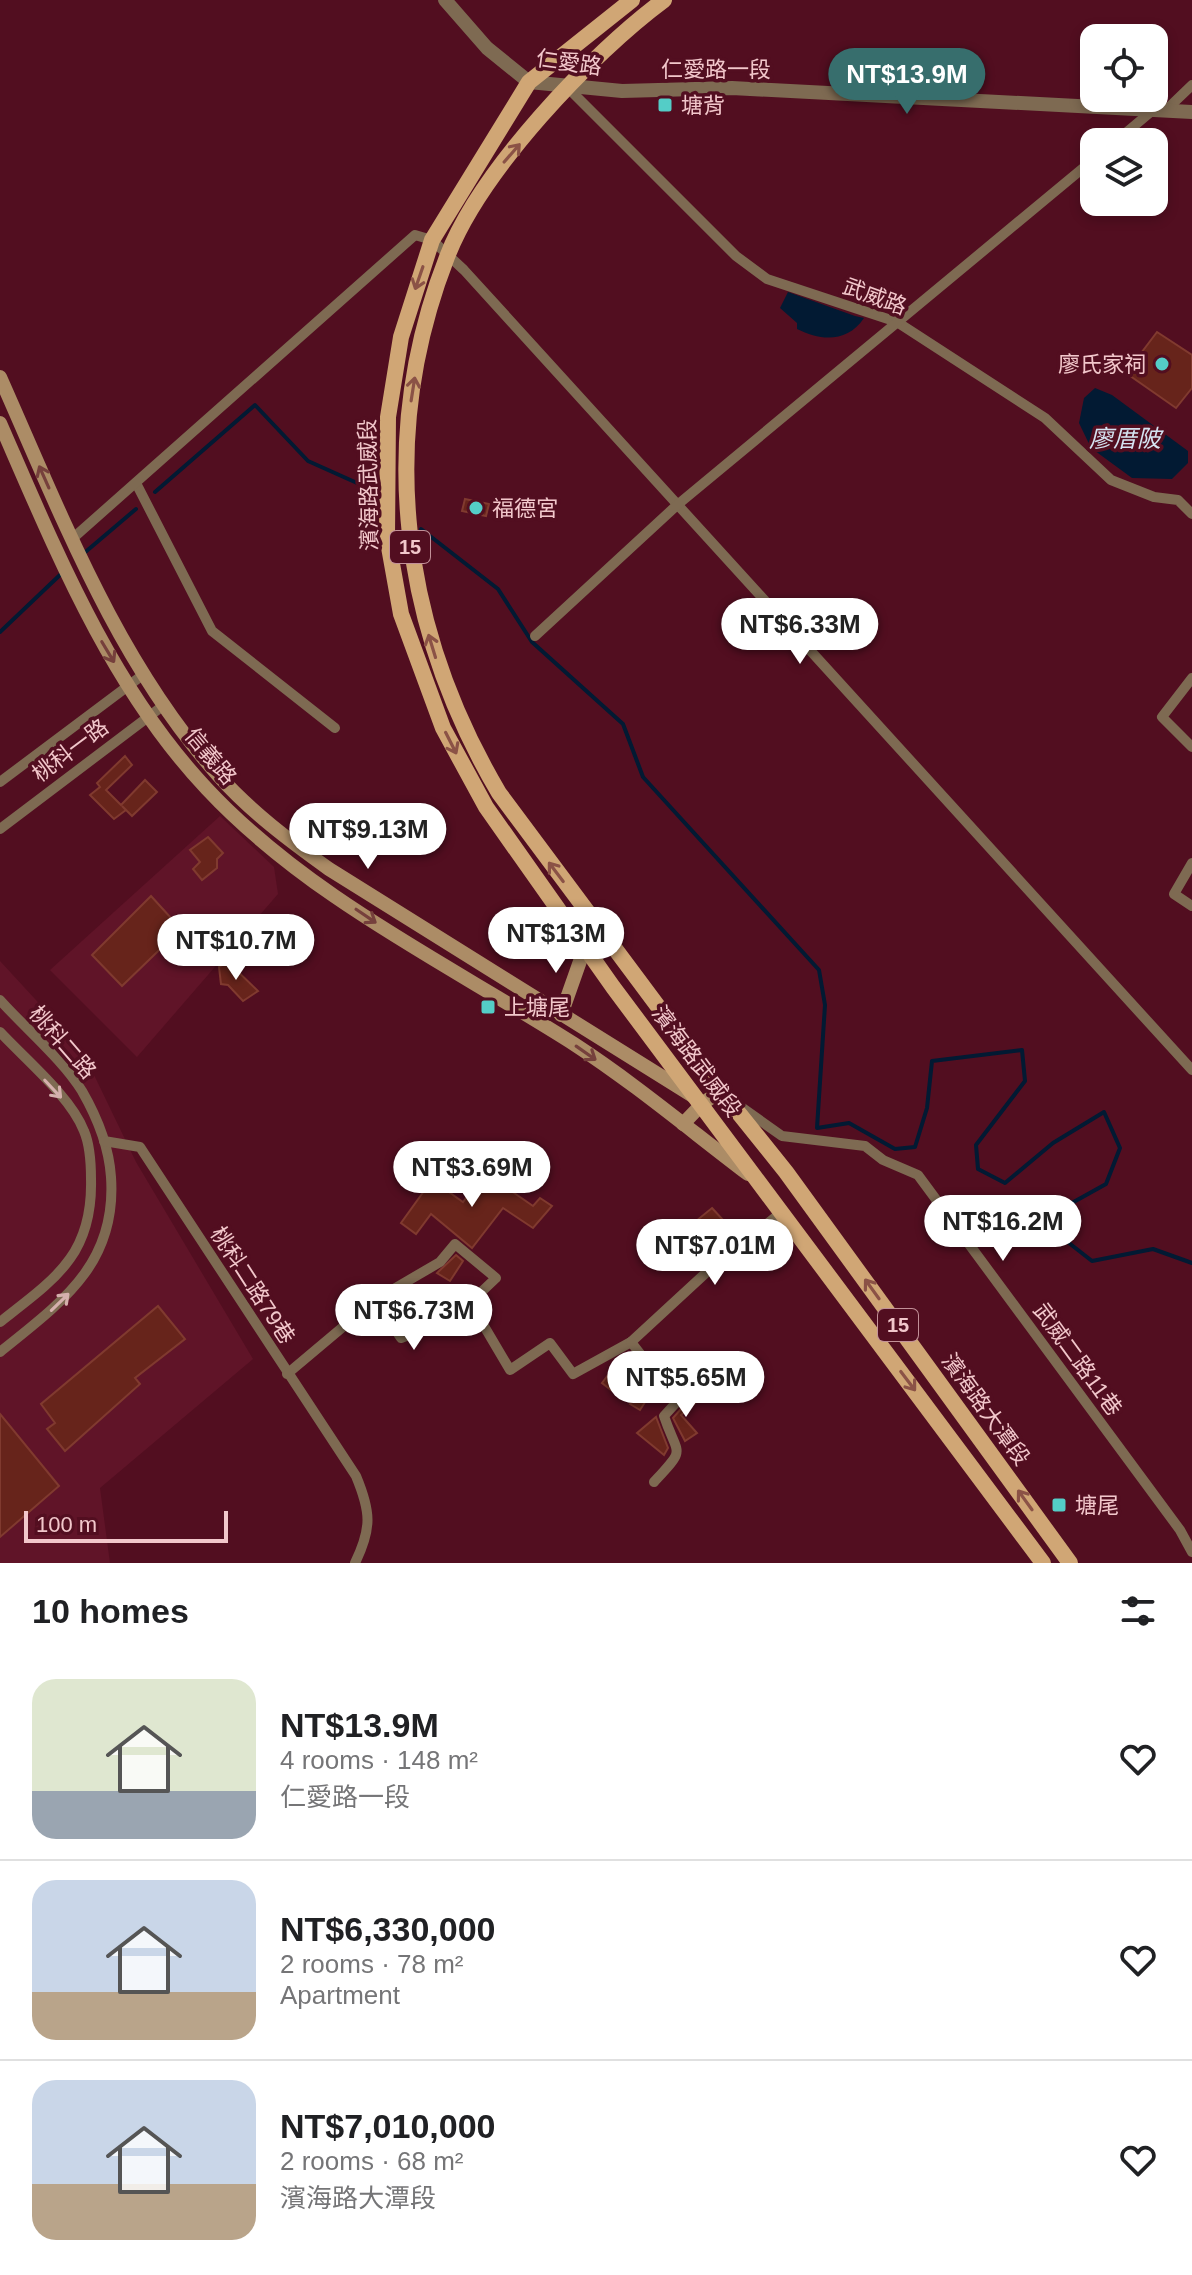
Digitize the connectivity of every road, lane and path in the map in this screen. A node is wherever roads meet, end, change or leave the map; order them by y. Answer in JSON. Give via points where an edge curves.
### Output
{"nodes":[{"id":1,"x":445,"y":0,"type":"edge"},
{"id":2,"x":632,"y":0,"type":"edge"},
{"id":3,"x":664,"y":0,"type":"edge"},
{"id":4,"x":529,"y":82,"type":"junction"},
{"id":5,"x":1192,"y":85,"type":"edge"},
{"id":6,"x":566,"y":86,"type":"junction"},
{"id":7,"x":622,"y":91,"type":"joint"},
{"id":8,"x":1168,"y":104,"type":"edge"},
{"id":9,"x":1080,"y":106,"type":"edge"},
{"id":10,"x":1168,"y":110,"type":"edge"},
{"id":11,"x":1157,"y":112,"type":"edge"},
{"id":12,"x":1192,"y":112,"type":"edge"},
{"id":13,"x":1135,"y":128,"type":"edge"},
{"id":14,"x":1080,"y":171,"type":"edge"},
{"id":15,"x":432,"y":240,"type":"junction"},
{"id":16,"x":447,"y":254,"type":"junction"},
{"id":17,"x":897,"y":322,"type":"junction"},
{"id":18,"x":0,"y":377,"type":"edge"},
{"id":19,"x":0,"y":423,"type":"edge"},
{"id":20,"x":136,"y":483,"type":"junction"},
{"id":21,"x":676,"y":506,"type":"junction"},
{"id":22,"x":1192,"y":514,"type":"edge"},
{"id":23,"x":74,"y":543,"type":"junction"},
{"id":24,"x":535,"y":636,"type":"dead end"},
{"id":25,"x":144,"y":674,"type":"junction"},
{"id":26,"x":1192,"y":678,"type":"edge"},
{"id":27,"x":128,"y":683,"type":"junction"},
{"id":28,"x":164,"y":705,"type":"junction"},
{"id":29,"x":150,"y":714,"type":"junction"},
{"id":30,"x":335,"y":728,"type":"dead end"},
{"id":31,"x":1192,"y":747,"type":"edge"},
{"id":32,"x":0,"y":782,"type":"edge"},
{"id":33,"x":0,"y":829,"type":"edge"},
{"id":34,"x":1192,"y":863,"type":"edge"},
{"id":35,"x":1192,"y":906,"type":"edge"},
{"id":36,"x":585,"y":947,"type":"junction"},
{"id":37,"x":0,"y":1000,"type":"edge"},
{"id":38,"x":561,"y":1015,"type":"junction"},
{"id":39,"x":0,"y":1032,"type":"edge"},
{"id":40,"x":1192,"y":1070,"type":"edge"},
{"id":41,"x":721,"y":1091,"type":"junction"},
{"id":42,"x":703,"y":1103,"type":"junction"},
{"id":43,"x":683,"y":1124,"type":"junction"},
{"id":44,"x":104,"y":1141,"type":"junction"},
{"id":45,"x":761,"y":1184,"type":"junction"},
{"id":46,"x":782,"y":1212,"type":"junction"},
{"id":47,"x":375,"y":1300,"type":"junction"},
{"id":48,"x":471,"y":1304,"type":"junction"},
{"id":49,"x":0,"y":1322,"type":"edge"},
{"id":50,"x":631,"y":1342,"type":"junction"},
{"id":51,"x":0,"y":1352,"type":"edge"},
{"id":52,"x":287,"y":1374,"type":"junction"},
{"id":53,"x":654,"y":1482,"type":"dead end"},
{"id":54,"x":1192,"y":1552,"type":"edge"},
{"id":55,"x":355,"y":1563,"type":"edge"},
{"id":56,"x":1043,"y":1563,"type":"edge"},
{"id":57,"x":1070,"y":1563,"type":"edge"}],
"edges":[{"from":1,"to":4,"type":"street","name":"仁愛路","via":[[487,48]]},
{"from":2,"to":4,"type":"main road","name":"濱海路武威段","number":"15"},
{"from":3,"to":6,"type":"main road","name":"濱海路武威段","number":"15"},
{"from":4,"to":6,"type":"street","name":"仁愛路"},
{"from":4,"to":15,"type":"main road","name":"濱海路武威段","number":"15"},
{"from":5,"to":8,"type":"street"},
{"from":6,"to":7,"type":"street","name":"仁愛路"},
{"from":16,"to":6,"type":"main road","name":"濱海路武威段","number":"15","one_way":true,"via":[[498,170]]},
{"from":6,"to":17,"type":"street","name":"武威路","via":[[736,256],[767,279]]},
{"from":7,"to":9,"type":"street","name":"仁愛路一段","via":[[732,88]]},
{"from":10,"to":12,"type":"street","name":"仁愛路一段"},
{"from":11,"to":13,"type":"street"},
{"from":14,"to":17,"type":"street"},
{"from":15,"to":16,"type":"street"},
{"from":15,"to":20,"type":"street","via":[[415,235]]},
{"from":15,"to":36,"type":"main road","name":"濱海路武威段","number":"15","one_way":true,"via":[[401,337],[388,417],[387,536],[401,614],[443,728],[486,807]]},
{"from":16,"to":21,"type":"street"},
{"from":41,"to":16,"type":"main road","name":"濱海路武威段","number":"15","one_way":true,"via":[[499,793],[472,748],[431,649],[411,562],[405,458],[417,365]]},
{"from":17,"to":21,"type":"street"},
{"from":17,"to":22,"type":"street","name":"武威路","via":[[1045,418],[1111,480],[1178,500]]},
{"from":23,"to":18,"type":"main road","one_way":true},
{"from":19,"to":27,"type":"main road","name":"信義路","one_way":true,"via":[[59,557]]},
{"from":20,"to":23,"type":"street"},
{"from":20,"to":30,"type":"street","via":[[212,631]]},
{"from":21,"to":24,"type":"street"},
{"from":21,"to":40,"type":"street"},
{"from":23,"to":25,"type":"main road","name":"信義路"},
{"from":25,"to":27,"type":"street","name":"桃科一路"},
{"from":25,"to":28,"type":"main road","name":"信義路"},
{"from":26,"to":31,"type":"street","via":[[1162,717]]},
{"from":27,"to":29,"type":"main road","name":"信義路"},
{"from":27,"to":32,"type":"street","name":"桃科一路"},
{"from":28,"to":29,"type":"street","name":"桃科一路"},
{"from":28,"to":38,"type":"main road","name":"信義路","via":[[219,776],[272,828]]},
{"from":29,"to":33,"type":"street","name":"桃科一路"},
{"from":29,"to":43,"type":"main road","name":"信義路","one_way":true,"via":[[205,787],[290,862],[376,923],[576,1046]]},
{"from":34,"to":35,"type":"street","via":[[1174,894]]},
{"from":36,"to":38,"type":"main road"},
{"from":36,"to":42,"type":"main road","name":"濱海路武威段","number":"15"},
{"from":37,"to":44,"type":"street","name":"桃科二路","via":[[81,1090]]},
{"from":38,"to":42,"type":"main road","name":"信義路"},
{"from":39,"to":49,"type":"street","name":"桃科二路","one_way":true,"via":[[84,1130],[92,1201],[83,1242],[53,1280]]},
{"from":41,"to":42,"type":"main road"},
{"from":41,"to":54,"type":"street","name":"武威二路11巷","via":[[782,1136],[865,1146],[918,1175]]},
{"from":57,"to":41,"type":"main road","name":"濱海路大潭段","number":"15","one_way":true,"via":[[786,1172]]},
{"from":42,"to":43,"type":"main road"},
{"from":42,"to":45,"type":"main road","name":"濱海路武威段","number":"15"},
{"from":43,"to":45,"type":"main road","name":"信義路"},
{"from":51,"to":44,"type":"street","name":"桃科二路","one_way":true,"via":[[75,1286],[102,1250],[113,1198]]},
{"from":44,"to":52,"type":"street","name":"桃科二路79巷","via":[[140,1147]]},
{"from":45,"to":46,"type":"main road","name":"濱海路大潭段","number":"15"},
{"from":46,"to":50,"type":"street"},
{"from":46,"to":56,"type":"main road","name":"濱海路大潭段","number":"15","one_way":true},
{"from":47,"to":48,"type":"street","via":[[401,1338],[455,1317]]},
{"from":47,"to":48,"type":"street","via":[[440,1262],[455,1244],[496,1278]]},
{"from":47,"to":52,"type":"street"},
{"from":48,"to":50,"type":"street","via":[[510,1370],[550,1343],[573,1374]]},
{"from":50,"to":53,"type":"street","via":[[645,1360],[685,1385],[684,1394],[664,1416],[679,1446],[677,1456]]},
{"from":52,"to":55,"type":"street","name":"桃科二路79巷","via":[[356,1476],[369,1508],[365,1542]]}]}
